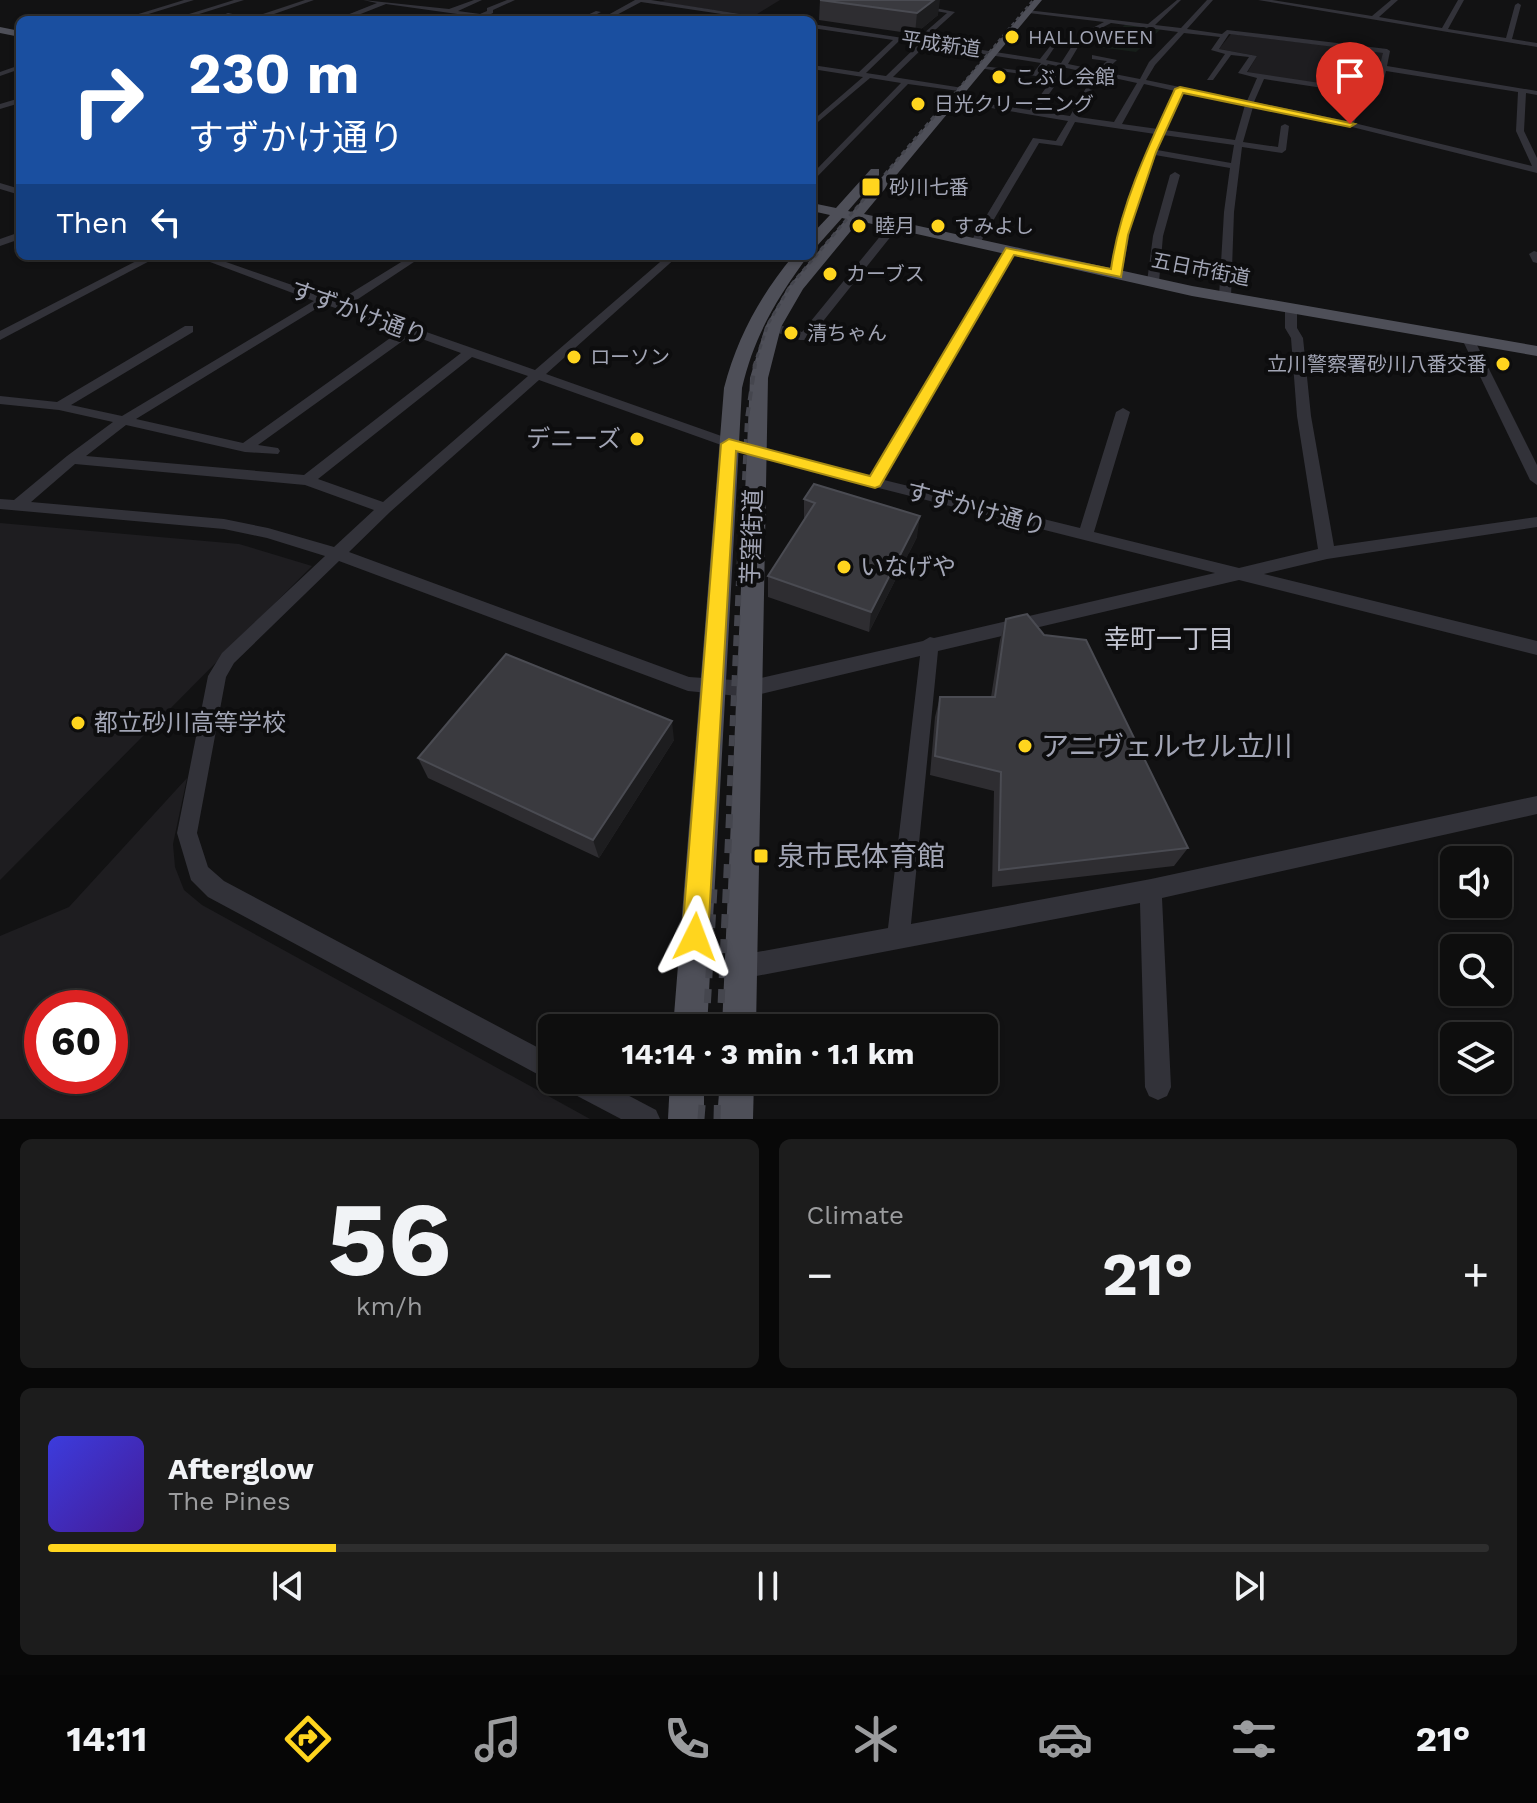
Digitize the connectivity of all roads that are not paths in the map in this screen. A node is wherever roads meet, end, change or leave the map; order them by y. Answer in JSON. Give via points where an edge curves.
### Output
{"nodes":[{"id":1,"x":191,"y":0,"type":"edge"},
{"id":2,"x":241,"y":0,"type":"edge"},
{"id":3,"x":311,"y":0,"type":"edge"},
{"id":4,"x":366,"y":0,"type":"edge"},
{"id":5,"x":411,"y":0,"type":"edge"},
{"id":6,"x":479,"y":0,"type":"edge"},
{"id":7,"x":512,"y":0,"type":"edge"},
{"id":8,"x":640,"y":0,"type":"edge"},
{"id":9,"x":917,"y":0,"type":"edge"},
{"id":10,"x":1038,"y":0,"type":"edge"},
{"id":11,"x":1210,"y":0,"type":"edge"},
{"id":12,"x":1261,"y":0,"type":"edge"},
{"id":13,"x":1314,"y":0,"type":"edge"},
{"id":14,"x":1395,"y":0,"type":"edge"},
{"id":15,"x":1461,"y":0,"type":"edge"},
{"id":16,"x":658,"y":1,"type":"edge"},
{"id":17,"x":1179,"y":1,"type":"edge"},
{"id":18,"x":1274,"y":1,"type":"edge"},
{"id":19,"x":386,"y":3,"type":"junction"},
{"id":20,"x":399,"y":4,"type":"junction"},
{"id":21,"x":1518,"y":5,"type":"dead end"},
{"id":22,"x":1028,"y":6,"type":"edge"},
{"id":23,"x":1305,"y":7,"type":"junction"},
{"id":24,"x":703,"y":9,"type":"junction"},
{"id":25,"x":450,"y":11,"type":"junction"},
{"id":26,"x":598,"y":12,"type":"dead end"},
{"id":27,"x":738,"y":14,"type":"junction"},
{"id":28,"x":136,"y":16,"type":"edge"},
{"id":29,"x":187,"y":16,"type":"edge"},
{"id":30,"x":263,"y":16,"type":"edge"},
{"id":31,"x":349,"y":16,"type":"edge"},
{"id":32,"x":481,"y":16,"type":"joint"},
{"id":33,"x":589,"y":16,"type":"edge"},
{"id":34,"x":610,"y":16,"type":"edge"},
{"id":35,"x":690,"y":16,"type":"dead end"},
{"id":36,"x":735,"y":16,"type":"edge"},
{"id":37,"x":750,"y":16,"type":"edge"},
{"id":38,"x":1374,"y":18,"type":"junction"},
{"id":39,"x":1392,"y":21,"type":"junction"},
{"id":40,"x":1109,"y":22,"type":"junction"},
{"id":41,"x":1151,"y":25,"type":"junction"},
{"id":42,"x":816,"y":27,"type":"edge"},
{"id":43,"x":1184,"y":29,"type":"junction"},
{"id":44,"x":1444,"y":30,"type":"junction"},
{"id":45,"x":1226,"y":36,"type":"junction"},
{"id":46,"x":899,"y":38,"type":"junction"},
{"id":47,"x":1509,"y":39,"type":"junction"},
{"id":48,"x":923,"y":42,"type":"junction"},
{"id":49,"x":1055,"y":42,"type":"dead end"},
{"id":50,"x":1537,"y":45,"type":"edge"},
{"id":51,"x":1374,"y":49,"type":"junction"},
{"id":52,"x":988,"y":51,"type":"junction"},
{"id":53,"x":1230,"y":52,"type":"junction"},
{"id":54,"x":1095,"y":57,"type":"dead end"},
{"id":55,"x":1043,"y":64,"type":"junction"},
{"id":56,"x":1063,"y":66,"type":"junction"},
{"id":57,"x":816,"y":68,"type":"edge"},
{"id":58,"x":982,"y":68,"type":"junction"},
{"id":59,"x":1383,"y":68,"type":"junction"},
{"id":60,"x":823,"y":69,"type":"junction"},
{"id":61,"x":1098,"y":73,"type":"junction"},
{"id":62,"x":816,"y":75,"type":"edge"},
{"id":63,"x":864,"y":75,"type":"junction"},
{"id":64,"x":1261,"y":77,"type":"junction"},
{"id":65,"x":1210,"y":78,"type":"dead end"},
{"id":66,"x":887,"y":79,"type":"junction"},
{"id":67,"x":906,"y":82,"type":"junction"},
{"id":68,"x":1140,"y":82,"type":"junction"},
{"id":69,"x":1305,"y":83,"type":"junction"},
{"id":70,"x":949,"y":88,"type":"junction"},
{"id":71,"x":1180,"y":89,"type":"junction"},
{"id":72,"x":963,"y":90,"type":"junction"},
{"id":73,"x":1522,"y":90,"type":"junction"},
{"id":74,"x":1361,"y":91,"type":"junction"},
{"id":75,"x":1537,"y":93,"type":"edge"},
{"id":76,"x":953,"y":101,"type":"junction"},
{"id":77,"x":1248,"y":102,"type":"junction"},
{"id":78,"x":1293,"y":112,"type":"junction"},
{"id":79,"x":1031,"y":114,"type":"junction"},
{"id":80,"x":1071,"y":119,"type":"junction"},
{"id":81,"x":816,"y":121,"type":"edge"},
{"id":82,"x":1350,"y":124,"type":"junction"},
{"id":83,"x":1116,"y":126,"type":"junction"},
{"id":84,"x":1285,"y":126,"type":"dead end"},
{"id":85,"x":1159,"y":133,"type":"junction"},
{"id":86,"x":1236,"y":144,"type":"junction"},
{"id":87,"x":1151,"y":152,"type":"junction"},
{"id":88,"x":1234,"y":166,"type":"junction"},
{"id":89,"x":1537,"y":169,"type":"edge"},
{"id":90,"x":1145,"y":170,"type":"junction"},
{"id":91,"x":816,"y":175,"type":"edge"},
{"id":92,"x":816,"y":208,"type":"edge"},
{"id":93,"x":840,"y":213,"type":"junction"},
{"id":94,"x":857,"y":217,"type":"junction"},
{"id":95,"x":895,"y":225,"type":"junction"},
{"id":96,"x":816,"y":239,"type":"edge"},
{"id":97,"x":975,"y":243,"type":"junction"},
{"id":98,"x":1010,"y":251,"type":"junction"},
{"id":99,"x":146,"y":260,"type":"edge"},
{"id":100,"x":210,"y":260,"type":"edge"},
{"id":101,"x":412,"y":260,"type":"edge"},
{"id":102,"x":668,"y":260,"type":"edge"},
{"id":103,"x":798,"y":260,"type":"edge"},
{"id":104,"x":1117,"y":274,"type":"junction"},
{"id":105,"x":1153,"y":282,"type":"junction"},
{"id":106,"x":1225,"y":297,"type":"junction"},
{"id":107,"x":323,"y":300,"type":"junction"},
{"id":108,"x":339,"y":306,"type":"junction"},
{"id":109,"x":1291,"y":308,"type":"junction"},
{"id":110,"x":170,"y":324,"type":"dead end"},
{"id":111,"x":773,"y":327,"type":"junction"},
{"id":112,"x":408,"y":331,"type":"junction"},
{"id":113,"x":0,"y":336,"type":"edge"},
{"id":114,"x":1468,"y":339,"type":"junction"},
{"id":115,"x":1537,"y":351,"type":"edge"},
{"id":116,"x":470,"y":352,"type":"junction"},
{"id":117,"x":534,"y":375,"type":"junction"},
{"id":118,"x":0,"y":400,"type":"edge"},
{"id":119,"x":59,"y":406,"type":"junction"},
{"id":120,"x":1123,"y":412,"type":"dead end"},
{"id":121,"x":125,"y":420,"type":"junction"},
{"id":122,"x":729,"y":444,"type":"junction"},
{"id":123,"x":245,"y":448,"type":"junction"},
{"id":124,"x":273,"y":451,"type":"dead end"},
{"id":125,"x":757,"y":453,"type":"junction"},
{"id":126,"x":72,"y":459,"type":"junction"},
{"id":127,"x":307,"y":480,"type":"junction"},
{"id":128,"x":1537,"y":480,"type":"edge"},
{"id":129,"x":875,"y":483,"type":"junction"},
{"id":130,"x":9,"y":505,"type":"edge"},
{"id":131,"x":385,"y":508,"type":"junction"},
{"id":132,"x":1537,"y":522,"type":"edge"},
{"id":133,"x":1085,"y":537,"type":"junction"},
{"id":134,"x":1327,"y":553,"type":"junction"},
{"id":135,"x":337,"y":554,"type":"junction"},
{"id":136,"x":1239,"y":574,"type":"junction"},
{"id":137,"x":930,"y":644,"type":"junction"},
{"id":138,"x":1537,"y":648,"type":"edge"},
{"id":139,"x":711,"y":687,"type":"junction"},
{"id":140,"x":748,"y":689,"type":"junction"},
{"id":141,"x":1537,"y":805,"type":"edge"},
{"id":142,"x":1151,"y":890,"type":"junction"},
{"id":143,"x":898,"y":937,"type":"junction"},
{"id":144,"x":741,"y":967,"type":"junction"},
{"id":145,"x":691,"y":1014,"type":"edge"},
{"id":146,"x":739,"y":1014,"type":"edge"},
{"id":147,"x":538,"y":1062,"type":"edge"},
{"id":148,"x":1158,"y":1087,"type":"dead end"},
{"id":149,"x":600,"y":1094,"type":"edge"},
{"id":150,"x":687,"y":1094,"type":"edge"},
{"id":151,"x":736,"y":1094,"type":"edge"},
{"id":152,"x":647,"y":1119,"type":"edge"},
{"id":153,"x":686,"y":1119,"type":"edge"},
{"id":154,"x":735,"y":1119,"type":"edge"}],
"edges":[{"from":1,"to":28,"type":"street"},
{"from":2,"to":29,"type":"street"},
{"from":3,"to":30,"type":"street"},
{"from":4,"to":19,"type":"street"},
{"from":5,"to":20,"type":"street"},
{"from":6,"to":25,"type":"street"},
{"from":7,"to":32,"type":"street"},
{"from":8,"to":16,"type":"street"},
{"from":8,"to":34,"type":"street"},
{"from":9,"to":48,"type":"street","via":[[910,5],[952,12]]},
{"from":10,"to":22,"type":"main road","name":"芋窪街道"},
{"from":11,"to":43,"type":"street"},
{"from":12,"to":18,"type":"street"},
{"from":13,"to":23,"type":"street"},
{"from":14,"to":38,"type":"street"},
{"from":15,"to":44,"type":"street"},
{"from":16,"to":24,"type":"street"},
{"from":17,"to":41,"type":"street"},
{"from":18,"to":23,"type":"street"},
{"from":19,"to":20,"type":"street"},
{"from":19,"to":31,"type":"street"},
{"from":20,"to":25,"type":"street"},
{"from":21,"to":47,"type":"street"},
{"from":22,"to":40,"type":"street"},
{"from":22,"to":52,"type":"main road","name":"芋窪街道"},
{"from":23,"to":38,"type":"street"},
{"from":24,"to":27,"type":"street"},
{"from":24,"to":35,"type":"street"},
{"from":25,"to":32,"type":"street"},
{"from":26,"to":33,"type":"street"},
{"from":27,"to":36,"type":"street"},
{"from":27,"to":37,"type":"street"},
{"from":38,"to":39,"type":"street"},
{"from":39,"to":44,"type":"street"},
{"from":39,"to":51,"type":"street"},
{"from":40,"to":41,"type":"street"},
{"from":40,"to":56,"type":"street","via":[[1081,36]]},
{"from":41,"to":43,"type":"street"},
{"from":42,"to":46,"type":"street","name":"平成新道"},
{"from":43,"to":45,"type":"street"},
{"from":43,"to":68,"type":"street"},
{"from":44,"to":47,"type":"street"},
{"from":45,"to":51,"type":"street","via":[[1227,32]]},
{"from":45,"to":53,"type":"street","via":[[1214,50]]},
{"from":46,"to":48,"type":"street","name":"平成新道"},
{"from":46,"to":63,"type":"street"},
{"from":47,"to":50,"type":"street"},
{"from":48,"to":52,"type":"street","name":"平成新道"},
{"from":48,"to":66,"type":"street"},
{"from":49,"to":55,"type":"street"},
{"from":51,"to":59,"type":"street","via":[[1387,51]]},
{"from":52,"to":55,"type":"street","name":"平成新道"},
{"from":52,"to":58,"type":"main road","name":"芋窪街道"},
{"from":52,"to":70,"type":"main road","name":"芋窪街道"},
{"from":53,"to":64,"type":"street","via":[[1253,56],[1242,73]]},
{"from":53,"to":65,"type":"street"},
{"from":54,"to":61,"type":"street","via":[[1113,60]]},
{"from":55,"to":56,"type":"street","name":"平成新道"},
{"from":55,"to":58,"type":"street","via":[[1031,75]]},
{"from":55,"to":79,"type":"street","via":[[1060,73]]},
{"from":56,"to":61,"type":"street","name":"平成新道"},
{"from":57,"to":60,"type":"street"},
{"from":58,"to":72,"type":"main road","name":"芋窪街道"},
{"from":59,"to":73,"type":"street"},
{"from":59,"to":74,"type":"street","via":[[1376,94]]},
{"from":60,"to":62,"type":"street"},
{"from":60,"to":63,"type":"street"},
{"from":61,"to":68,"type":"street","name":"平成新道"},
{"from":61,"to":80,"type":"street"},
{"from":63,"to":66,"type":"street"},
{"from":63,"to":81,"type":"street"},
{"from":64,"to":69,"type":"street"},
{"from":64,"to":77,"type":"street"},
{"from":66,"to":67,"type":"street"},
{"from":67,"to":70,"type":"street"},
{"from":67,"to":91,"type":"street"},
{"from":68,"to":71,"type":"street","name":"平成新道"},
{"from":68,"to":83,"type":"street"},
{"from":69,"to":74,"type":"street"},
{"from":69,"to":78,"type":"street"},
{"from":70,"to":72,"type":"street"},
{"from":70,"to":93,"type":"main road","name":"芋窪街道"},
{"from":71,"to":77,"type":"street","name":"平成新道"},
{"from":71,"to":85,"type":"street"},
{"from":72,"to":76,"type":"main road","name":"芋窪街道"},
{"from":73,"to":75,"type":"street"},
{"from":73,"to":89,"type":"street","via":[[1520,131]]},
{"from":74,"to":82,"type":"street"},
{"from":76,"to":79,"type":"street"},
{"from":76,"to":94,"type":"main road","name":"芋窪街道"},
{"from":77,"to":78,"type":"street","name":"平成新道"},
{"from":77,"to":86,"type":"street"},
{"from":78,"to":82,"type":"street","name":"平成新道"},
{"from":79,"to":80,"type":"street"},
{"from":80,"to":83,"type":"street"},
{"from":80,"to":97,"type":"street","via":[[1059,144],[1036,140]]},
{"from":82,"to":89,"type":"street","name":"平成新道"},
{"from":83,"to":85,"type":"street"},
{"from":84,"to":86,"type":"street","via":[[1282,150]]},
{"from":85,"to":86,"type":"street"},
{"from":85,"to":87,"type":"street"},
{"from":86,"to":88,"type":"street"},
{"from":87,"to":88,"type":"street"},
{"from":87,"to":90,"type":"street"},
{"from":88,"to":106,"type":"street"},
{"from":90,"to":104,"type":"street","via":[[1122,235]]},
{"from":90,"to":105,"type":"street","via":[[1180,175],[1158,236]]},
{"from":92,"to":93,"type":"main road","name":"五日市街道"},
{"from":93,"to":94,"type":"main road","name":"五日市街道"},
{"from":93,"to":96,"type":"main road","name":"芋窪街道"},
{"from":94,"to":95,"type":"main road","name":"五日市街道"},
{"from":94,"to":111,"type":"main road","name":"芋窪街道","via":[[796,287]]},
{"from":95,"to":97,"type":"main road","name":"五日市街道"},
{"from":95,"to":111,"type":"street","via":[[804,337]]},
{"from":97,"to":98,"type":"main road","name":"五日市街道"},
{"from":98,"to":104,"type":"main road","name":"五日市街道"},
{"from":98,"to":129,"type":"street"},
{"from":99,"to":113,"type":"street"},
{"from":100,"to":107,"type":"street","name":"すずかけ通り"},
{"from":101,"to":108,"type":"street"},
{"from":102,"to":117,"type":"street"},
{"from":103,"to":122,"type":"main road","name":"芋窪街道","via":[[762,307],[744,344],[733,388]]},
{"from":104,"to":105,"type":"main road","name":"五日市街道"},
{"from":105,"to":106,"type":"main road","name":"五日市街道"},
{"from":106,"to":109,"type":"main road","name":"五日市街道"},
{"from":107,"to":108,"type":"street","name":"すずかけ通り"},
{"from":107,"to":121,"type":"street"},
{"from":108,"to":112,"type":"street","name":"すずかけ通り"},
{"from":109,"to":114,"type":"main road","name":"五日市街道"},
{"from":109,"to":134,"type":"street"},
{"from":110,"to":119,"type":"street","via":[[194,331]]},
{"from":111,"to":125,"type":"main road","name":"芋窪街道","via":[[759,378]]},
{"from":112,"to":116,"type":"street","name":"すずかけ通り"},
{"from":112,"to":123,"type":"street"},
{"from":114,"to":115,"type":"main road","name":"五日市街道"},
{"from":114,"to":128,"type":"street"},
{"from":116,"to":117,"type":"street","name":"すずかけ通り"},
{"from":116,"to":127,"type":"street"},
{"from":117,"to":122,"type":"street","name":"すずかけ通り"},
{"from":117,"to":131,"type":"street"},
{"from":118,"to":119,"type":"street"},
{"from":119,"to":121,"type":"street"},
{"from":120,"to":133,"type":"street"},
{"from":121,"to":123,"type":"street"},
{"from":121,"to":126,"type":"street"},
{"from":122,"to":125,"type":"street","name":"すずかけ通り"},
{"from":122,"to":139,"type":"main road","name":"芋窪街道"},
{"from":123,"to":124,"type":"street"},
{"from":125,"to":129,"type":"street","name":"すずかけ通り"},
{"from":125,"to":140,"type":"main road","name":"芋窪街道"},
{"from":126,"to":127,"type":"street"},
{"from":126,"to":130,"type":"street"},
{"from":127,"to":131,"type":"street"},
{"from":129,"to":133,"type":"street","name":"すずかけ通り"},
{"from":130,"to":135,"type":"street","via":[[224,524]]},
{"from":131,"to":135,"type":"street"},
{"from":132,"to":134,"type":"street"},
{"from":133,"to":136,"type":"street","name":"すずかけ通り"},
{"from":134,"to":136,"type":"street"},
{"from":135,"to":139,"type":"street","via":[[688,684]]},
{"from":135,"to":147,"type":"street","via":[[228,658],[217,676],[187,833],[190,852],[199,873],[216,889]]},
{"from":136,"to":137,"type":"street"},
{"from":136,"to":138,"type":"street","name":"すずかけ通り"},
{"from":137,"to":140,"type":"street"},
{"from":137,"to":143,"type":"street"},
{"from":139,"to":140,"type":"street"},
{"from":139,"to":145,"type":"main road","name":"芋窪街道"},
{"from":140,"to":144,"type":"main road","name":"芋窪街道"},
{"from":141,"to":142,"type":"street"},
{"from":142,"to":143,"type":"street"},
{"from":142,"to":148,"type":"street"},
{"from":143,"to":144,"type":"street"},
{"from":144,"to":146,"type":"main road","name":"芋窪街道"},
{"from":149,"to":152,"type":"street"},
{"from":150,"to":153,"type":"main road"},
{"from":151,"to":154,"type":"main road"}]}
